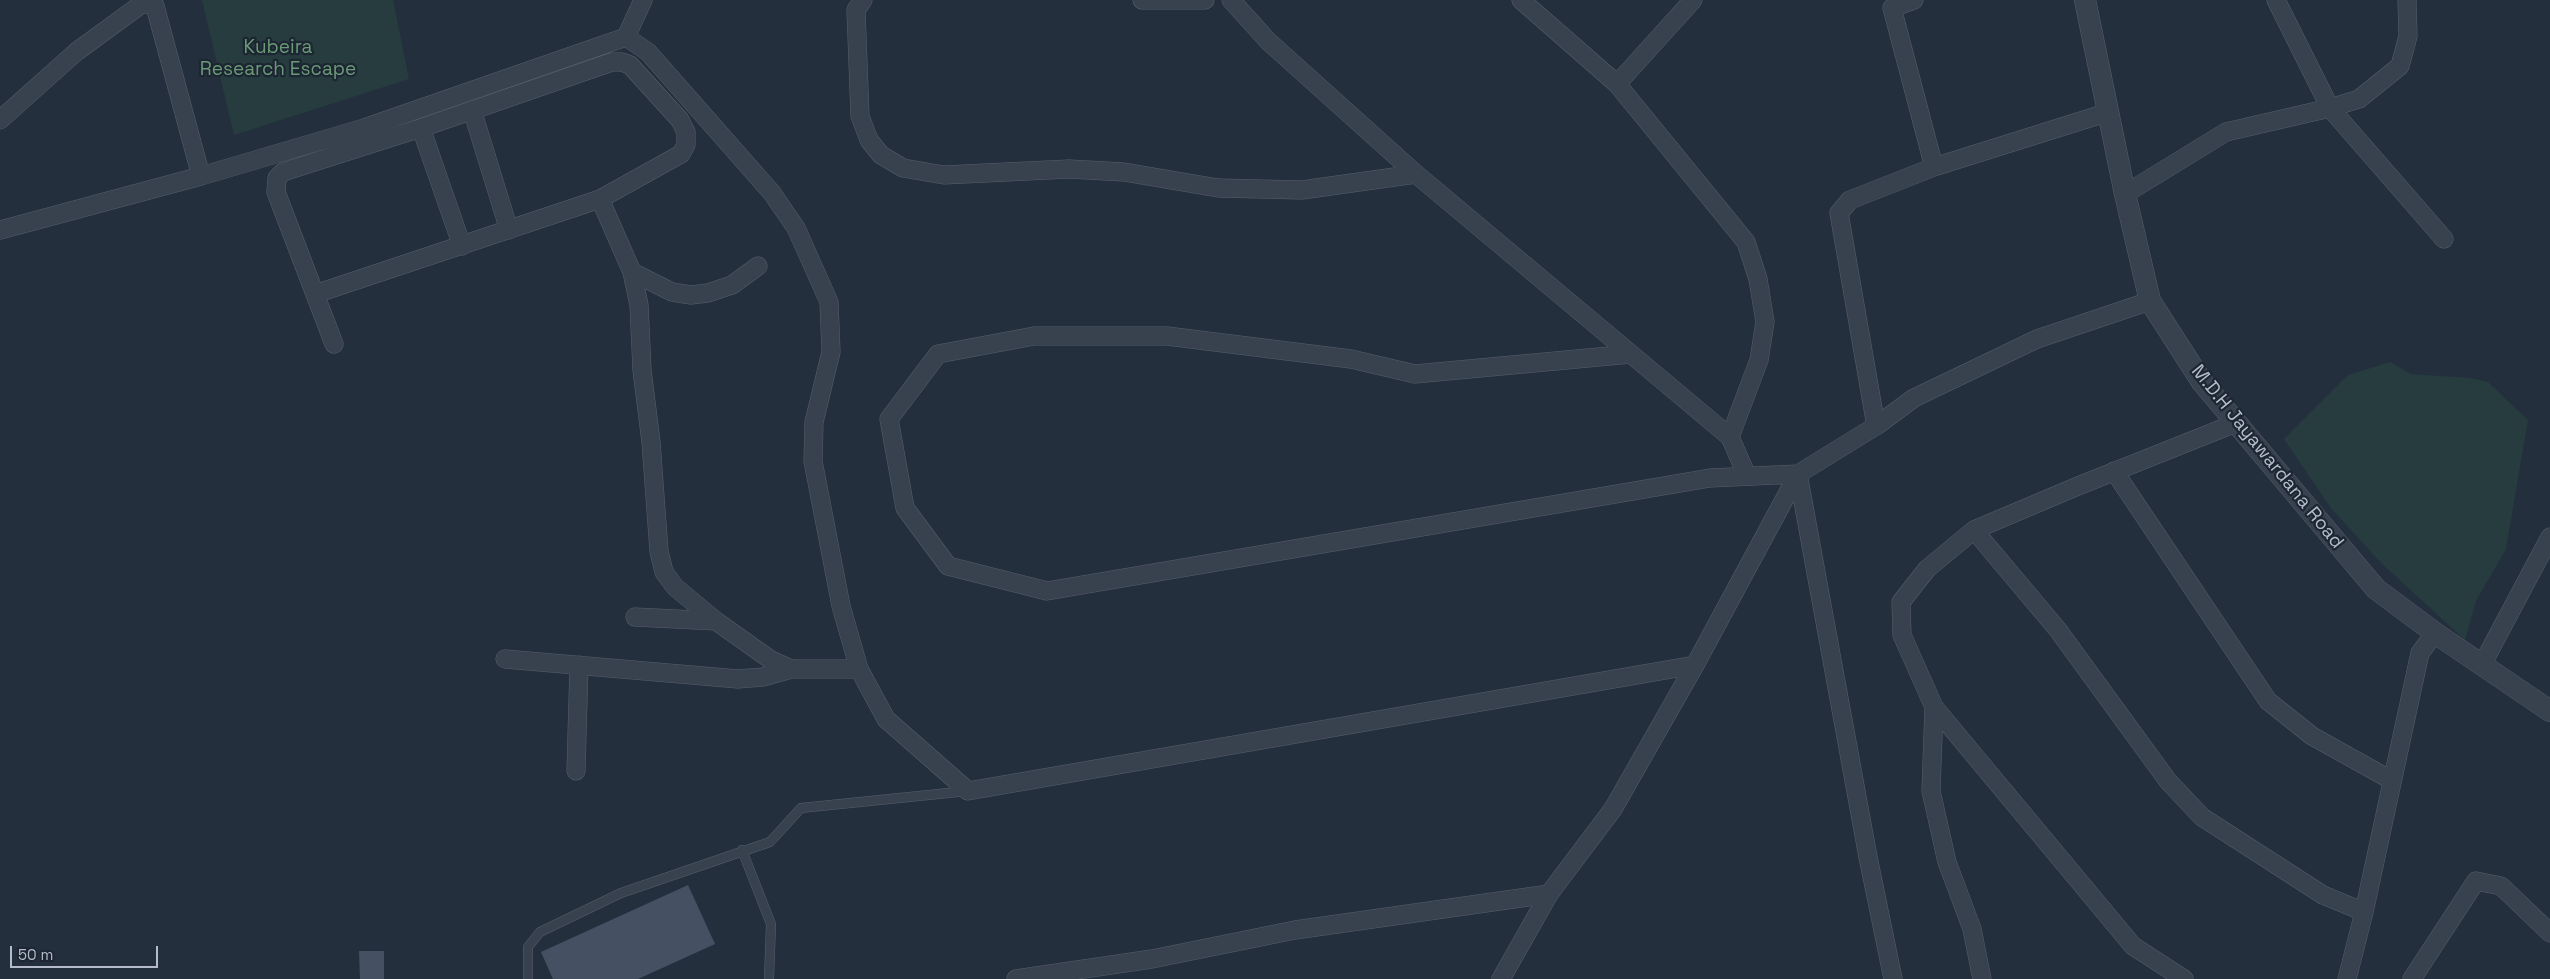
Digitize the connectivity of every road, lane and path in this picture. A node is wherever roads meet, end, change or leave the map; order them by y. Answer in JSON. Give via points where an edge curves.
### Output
{"nodes":[{"id":1,"x":643,"y":0,"type":"edge"},
{"id":2,"x":863,"y":0,"type":"edge"},
{"id":3,"x":1142,"y":0,"type":"edge"},
{"id":4,"x":1205,"y":0,"type":"edge"},
{"id":5,"x":1231,"y":0,"type":"edge"},
{"id":6,"x":1521,"y":0,"type":"edge"},
{"id":7,"x":1694,"y":0,"type":"edge"},
{"id":8,"x":1914,"y":0,"type":"edge"},
{"id":9,"x":2085,"y":0,"type":"edge"},
{"id":10,"x":2276,"y":0,"type":"edge"},
{"id":11,"x":2407,"y":0,"type":"edge"},
{"id":12,"x":626,"y":38,"type":"junction"},
{"id":13,"x":1617,"y":84,"type":"junction"},
{"id":14,"x":2330,"y":108,"type":"junction"},
{"id":15,"x":472,"y":110,"type":"junction"},
{"id":16,"x":2109,"y":112,"type":"junction"},
{"id":17,"x":0,"y":120,"type":"edge"},
{"id":18,"x":420,"y":128,"type":"junction"},
{"id":19,"x":1934,"y":167,"type":"junction"},
{"id":20,"x":1416,"y":174,"type":"junction"},
{"id":21,"x":201,"y":176,"type":"junction"},
{"id":22,"x":2125,"y":194,"type":"junction"},
{"id":23,"x":600,"y":200,"type":"junction"},
{"id":24,"x":0,"y":230,"type":"edge"},
{"id":25,"x":509,"y":230,"type":"junction"},
{"id":26,"x":2444,"y":239,"type":"dead end"},
{"id":27,"x":462,"y":246,"type":"junction"},
{"id":28,"x":758,"y":266,"type":"dead end"},
{"id":29,"x":632,"y":272,"type":"junction"},
{"id":30,"x":315,"y":294,"type":"junction"},
{"id":31,"x":2150,"y":301,"type":"junction"},
{"id":32,"x":334,"y":344,"type":"dead end"},
{"id":33,"x":1631,"y":354,"type":"junction"},
{"id":34,"x":2236,"y":423,"type":"junction"},
{"id":35,"x":1876,"y":426,"type":"junction"},
{"id":36,"x":1730,"y":437,"type":"junction"},
{"id":37,"x":2114,"y":471,"type":"junction"},
{"id":38,"x":1798,"y":474,"type":"junction"},
{"id":39,"x":1747,"y":476,"type":"junction"},
{"id":40,"x":1974,"y":530,"type":"junction"},
{"id":41,"x":2550,"y":537,"type":"edge"},
{"id":42,"x":635,"y":617,"type":"dead end"},
{"id":43,"x":716,"y":621,"type":"junction"},
{"id":44,"x":2435,"y":634,"type":"junction"},
{"id":45,"x":504,"y":659,"type":"dead end"},
{"id":46,"x":2483,"y":664,"type":"junction"},
{"id":47,"x":579,"y":665,"type":"junction"},
{"id":48,"x":1695,"y":665,"type":"junction"},
{"id":49,"x":791,"y":669,"type":"junction"},
{"id":50,"x":859,"y":669,"type":"junction"},
{"id":51,"x":1934,"y":706,"type":"junction"},
{"id":52,"x":2550,"y":711,"type":"edge"},
{"id":53,"x":576,"y":771,"type":"dead end"},
{"id":54,"x":2391,"y":780,"type":"junction"},
{"id":55,"x":968,"y":791,"type":"junction"},
{"id":56,"x":742,"y":850,"type":"junction"},
{"id":57,"x":1549,"y":894,"type":"junction"},
{"id":58,"x":2364,"y":912,"type":"junction"},
{"id":59,"x":2550,"y":933,"type":"edge"},
{"id":60,"x":528,"y":979,"type":"edge"},
{"id":61,"x":769,"y":979,"type":"edge"},
{"id":62,"x":1016,"y":979,"type":"edge"},
{"id":63,"x":1501,"y":979,"type":"edge"},
{"id":64,"x":1893,"y":979,"type":"edge"},
{"id":65,"x":1982,"y":979,"type":"edge"},
{"id":66,"x":2184,"y":979,"type":"edge"},
{"id":67,"x":2347,"y":979,"type":"edge"},
{"id":68,"x":2412,"y":979,"type":"edge"}],
"edges":[{"from":1,"to":12,"type":"street"},
{"from":2,"to":20,"type":"street","via":[[856,10],[860,116],[869,140],[881,155],[903,168],[944,175],[1069,169],[1106,171],[1218,188],[1302,190]]},
{"from":3,"to":4,"type":"street"},
{"from":5,"to":20,"type":"street","via":[[1268,42]]},
{"from":6,"to":13,"type":"street"},
{"from":7,"to":13,"type":"street"},
{"from":8,"to":19,"type":"street","via":[[1892,8]]},
{"from":9,"to":16,"type":"street","name":"M.D.H Jayawardana Road"},
{"from":10,"to":14,"type":"street"},
{"from":11,"to":14,"type":"street","via":[[2408,36],[2400,66],[2359,99]]},
{"from":12,"to":21,"type":"street","via":[[364,128]]},
{"from":12,"to":50,"type":"street","via":[[648,52],[772,193],[796,228],[829,302],[831,352],[814,422],[814,461],[841,606]]},
{"from":13,"to":36,"type":"street","via":[[1746,242],[1755,269],[1765,322],[1759,360]]},
{"from":14,"to":22,"type":"street","via":[[2226,132]]},
{"from":14,"to":26,"type":"street"},
{"from":15,"to":18,"type":"street"},
{"from":15,"to":23,"type":"street","via":[[603,65],[622,62],[630,65],[680,120],[686,132],[686,145],[681,154]]},
{"from":15,"to":25,"type":"street"},
{"from":16,"to":19,"type":"street"},
{"from":16,"to":22,"type":"street","name":"M.D.H Jayawardana Road"},
{"from":17,"to":21,"type":"street","via":[[76,52],[144,3],[154,6]]},
{"from":18,"to":27,"type":"street"},
{"from":18,"to":30,"type":"street","via":[[283,172],[276,178],[276,192]]},
{"from":19,"to":35,"type":"street","via":[[1850,200],[1839,213]]},
{"from":20,"to":33,"type":"street"},
{"from":21,"to":24,"type":"street"},
{"from":22,"to":31,"type":"street","name":"M.D.H Jayawardana Road"},
{"from":23,"to":25,"type":"street"},
{"from":23,"to":29,"type":"street"},
{"from":25,"to":27,"type":"street"},
{"from":27,"to":30,"type":"street"},
{"from":28,"to":29,"type":"street","via":[[732,285],[691,295],[672,292]]},
{"from":29,"to":43,"type":"street","via":[[638,305],[659,551],[664,572],[676,587]]},
{"from":30,"to":32,"type":"street"},
{"from":31,"to":34,"type":"street","name":"M.D.H Jayawardana Road","via":[[2202,382]]},
{"from":31,"to":35,"type":"street","via":[[2037,339],[1914,398]]},
{"from":33,"to":36,"type":"street"},
{"from":33,"to":39,"type":"street","via":[[1416,374],[1351,359],[1167,336],[1034,336],[938,354],[889,418],[905,508],[948,566],[1047,590],[1710,478]]},
{"from":34,"to":37,"type":"street"},
{"from":34,"to":44,"type":"street","name":"M.D.H Jayawardana Road","via":[[2376,589]]},
{"from":35,"to":38,"type":"street"},
{"from":36,"to":39,"type":"street"},
{"from":37,"to":40,"type":"street"},
{"from":37,"to":54,"type":"street","via":[[2268,702],[2312,736]]},
{"from":38,"to":39,"type":"street"},
{"from":38,"to":48,"type":"street"},
{"from":38,"to":64,"type":"street"},
{"from":40,"to":51,"type":"street","via":[[1927,569],[1901,602],[1902,635]]},
{"from":40,"to":58,"type":"street","via":[[2058,630],[2168,781],[2202,817],[2323,895]]},
{"from":41,"to":46,"type":"street"},
{"from":42,"to":43,"type":"street"},
{"from":43,"to":49,"type":"street","via":[[771,660]]},
{"from":44,"to":46,"type":"street","name":"M.D.H Jayawardana Road"},
{"from":44,"to":54,"type":"street","via":[[2420,653]]},
{"from":45,"to":47,"type":"street"},
{"from":46,"to":52,"type":"street","name":"M.D.H Jayawardana Road"},
{"from":47,"to":49,"type":"street","via":[[738,679],[763,677]]},
{"from":47,"to":53,"type":"street"},
{"from":48,"to":55,"type":"street"},
{"from":48,"to":57,"type":"street","via":[[1613,809]]},
{"from":49,"to":50,"type":"street"},
{"from":50,"to":55,"type":"street","via":[[886,720]]},
{"from":51,"to":65,"type":"street","via":[[1932,791],[1947,862],[1972,929]]},
{"from":51,"to":66,"type":"street","via":[[2133,946]]},
{"from":54,"to":58,"type":"street"},
{"from":55,"to":56,"type":"lane","via":[[801,808],[770,842]]},
{"from":56,"to":60,"type":"lane","via":[[621,893],[540,932],[528,947]]},
{"from":56,"to":61,"type":"lane","via":[[771,924]]},
{"from":57,"to":62,"type":"street","via":[[1295,930],[1152,959]]},
{"from":57,"to":63,"type":"street"},
{"from":58,"to":67,"type":"street"},
{"from":59,"to":68,"type":"street","via":[[2502,886],[2476,881]]}]}
